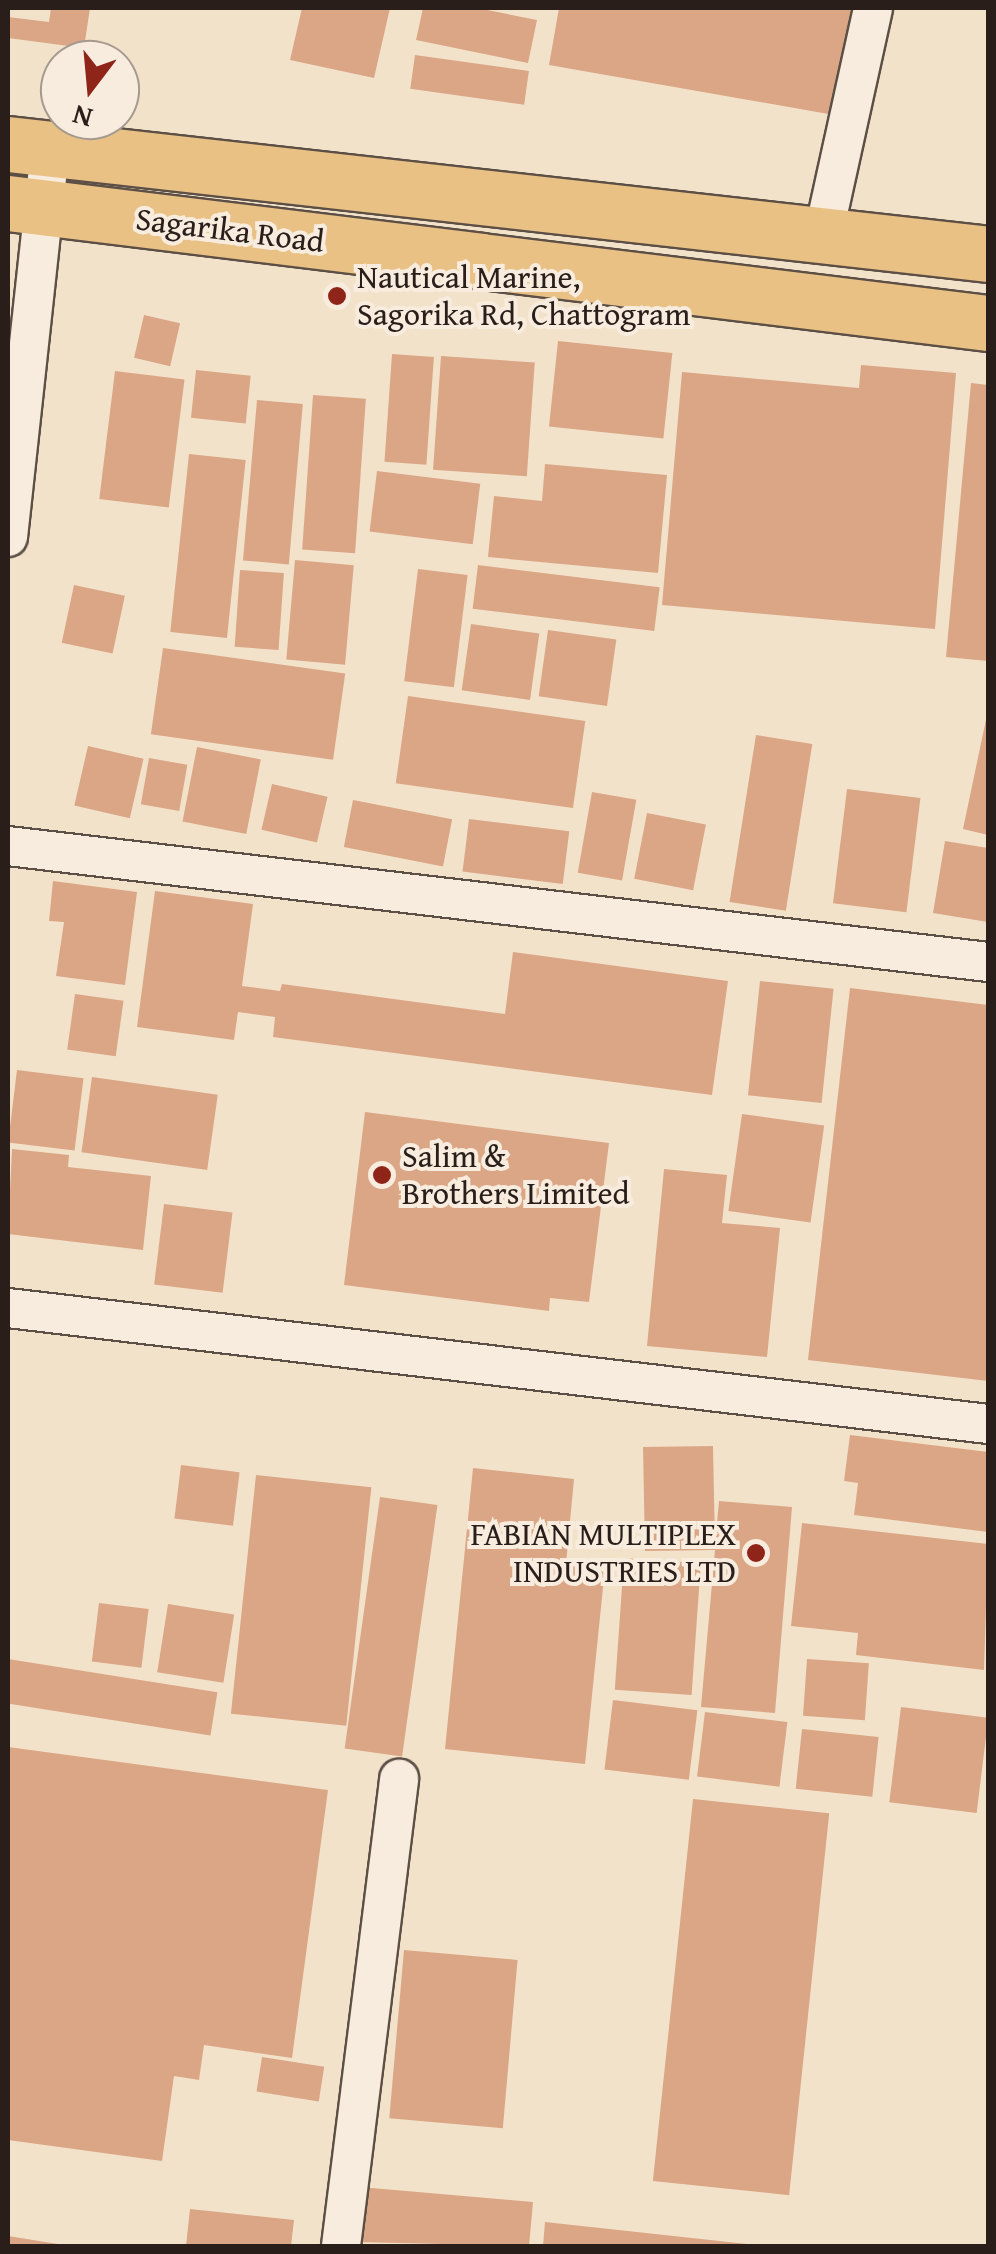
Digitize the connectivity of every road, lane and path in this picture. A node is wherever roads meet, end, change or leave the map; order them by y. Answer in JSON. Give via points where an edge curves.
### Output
{"nodes":[{"id":1,"x":872,"y":8,"type":"edge"},
{"id":2,"x":29,"y":147,"type":"edge"},
{"id":3,"x":25,"y":205,"type":"edge"},
{"id":4,"x":823,"y":236,"type":"junction"},
{"id":5,"x":988,"y":254,"type":"edge"},
{"id":6,"x":812,"y":301,"type":"junction"},
{"id":7,"x":988,"y":323,"type":"edge"},
{"id":8,"x":8,"y":537,"type":"edge"},
{"id":9,"x":8,"y":846,"type":"edge"},
{"id":10,"x":988,"y":962,"type":"edge"},
{"id":11,"x":8,"y":1308,"type":"edge"},
{"id":12,"x":988,"y":1424,"type":"edge"},
{"id":13,"x":399,"y":1779,"type":"dead end"},
{"id":14,"x":341,"y":2246,"type":"edge"}],
"edges":[{"from":1,"to":4,"type":"street"},
{"from":2,"to":3,"type":"street"},
{"from":2,"to":4,"type":"main road","name":"Sagarika Road"},
{"from":3,"to":6,"type":"main road","name":"Sagarika Road"},
{"from":3,"to":8,"type":"street"},
{"from":4,"to":5,"type":"main road","name":"Sagarika Road"},
{"from":4,"to":6,"type":"main road"},
{"from":6,"to":7,"type":"main road","name":"Sagarika Road"},
{"from":9,"to":10,"type":"street"},
{"from":11,"to":12,"type":"street"},
{"from":13,"to":14,"type":"street"}]}
